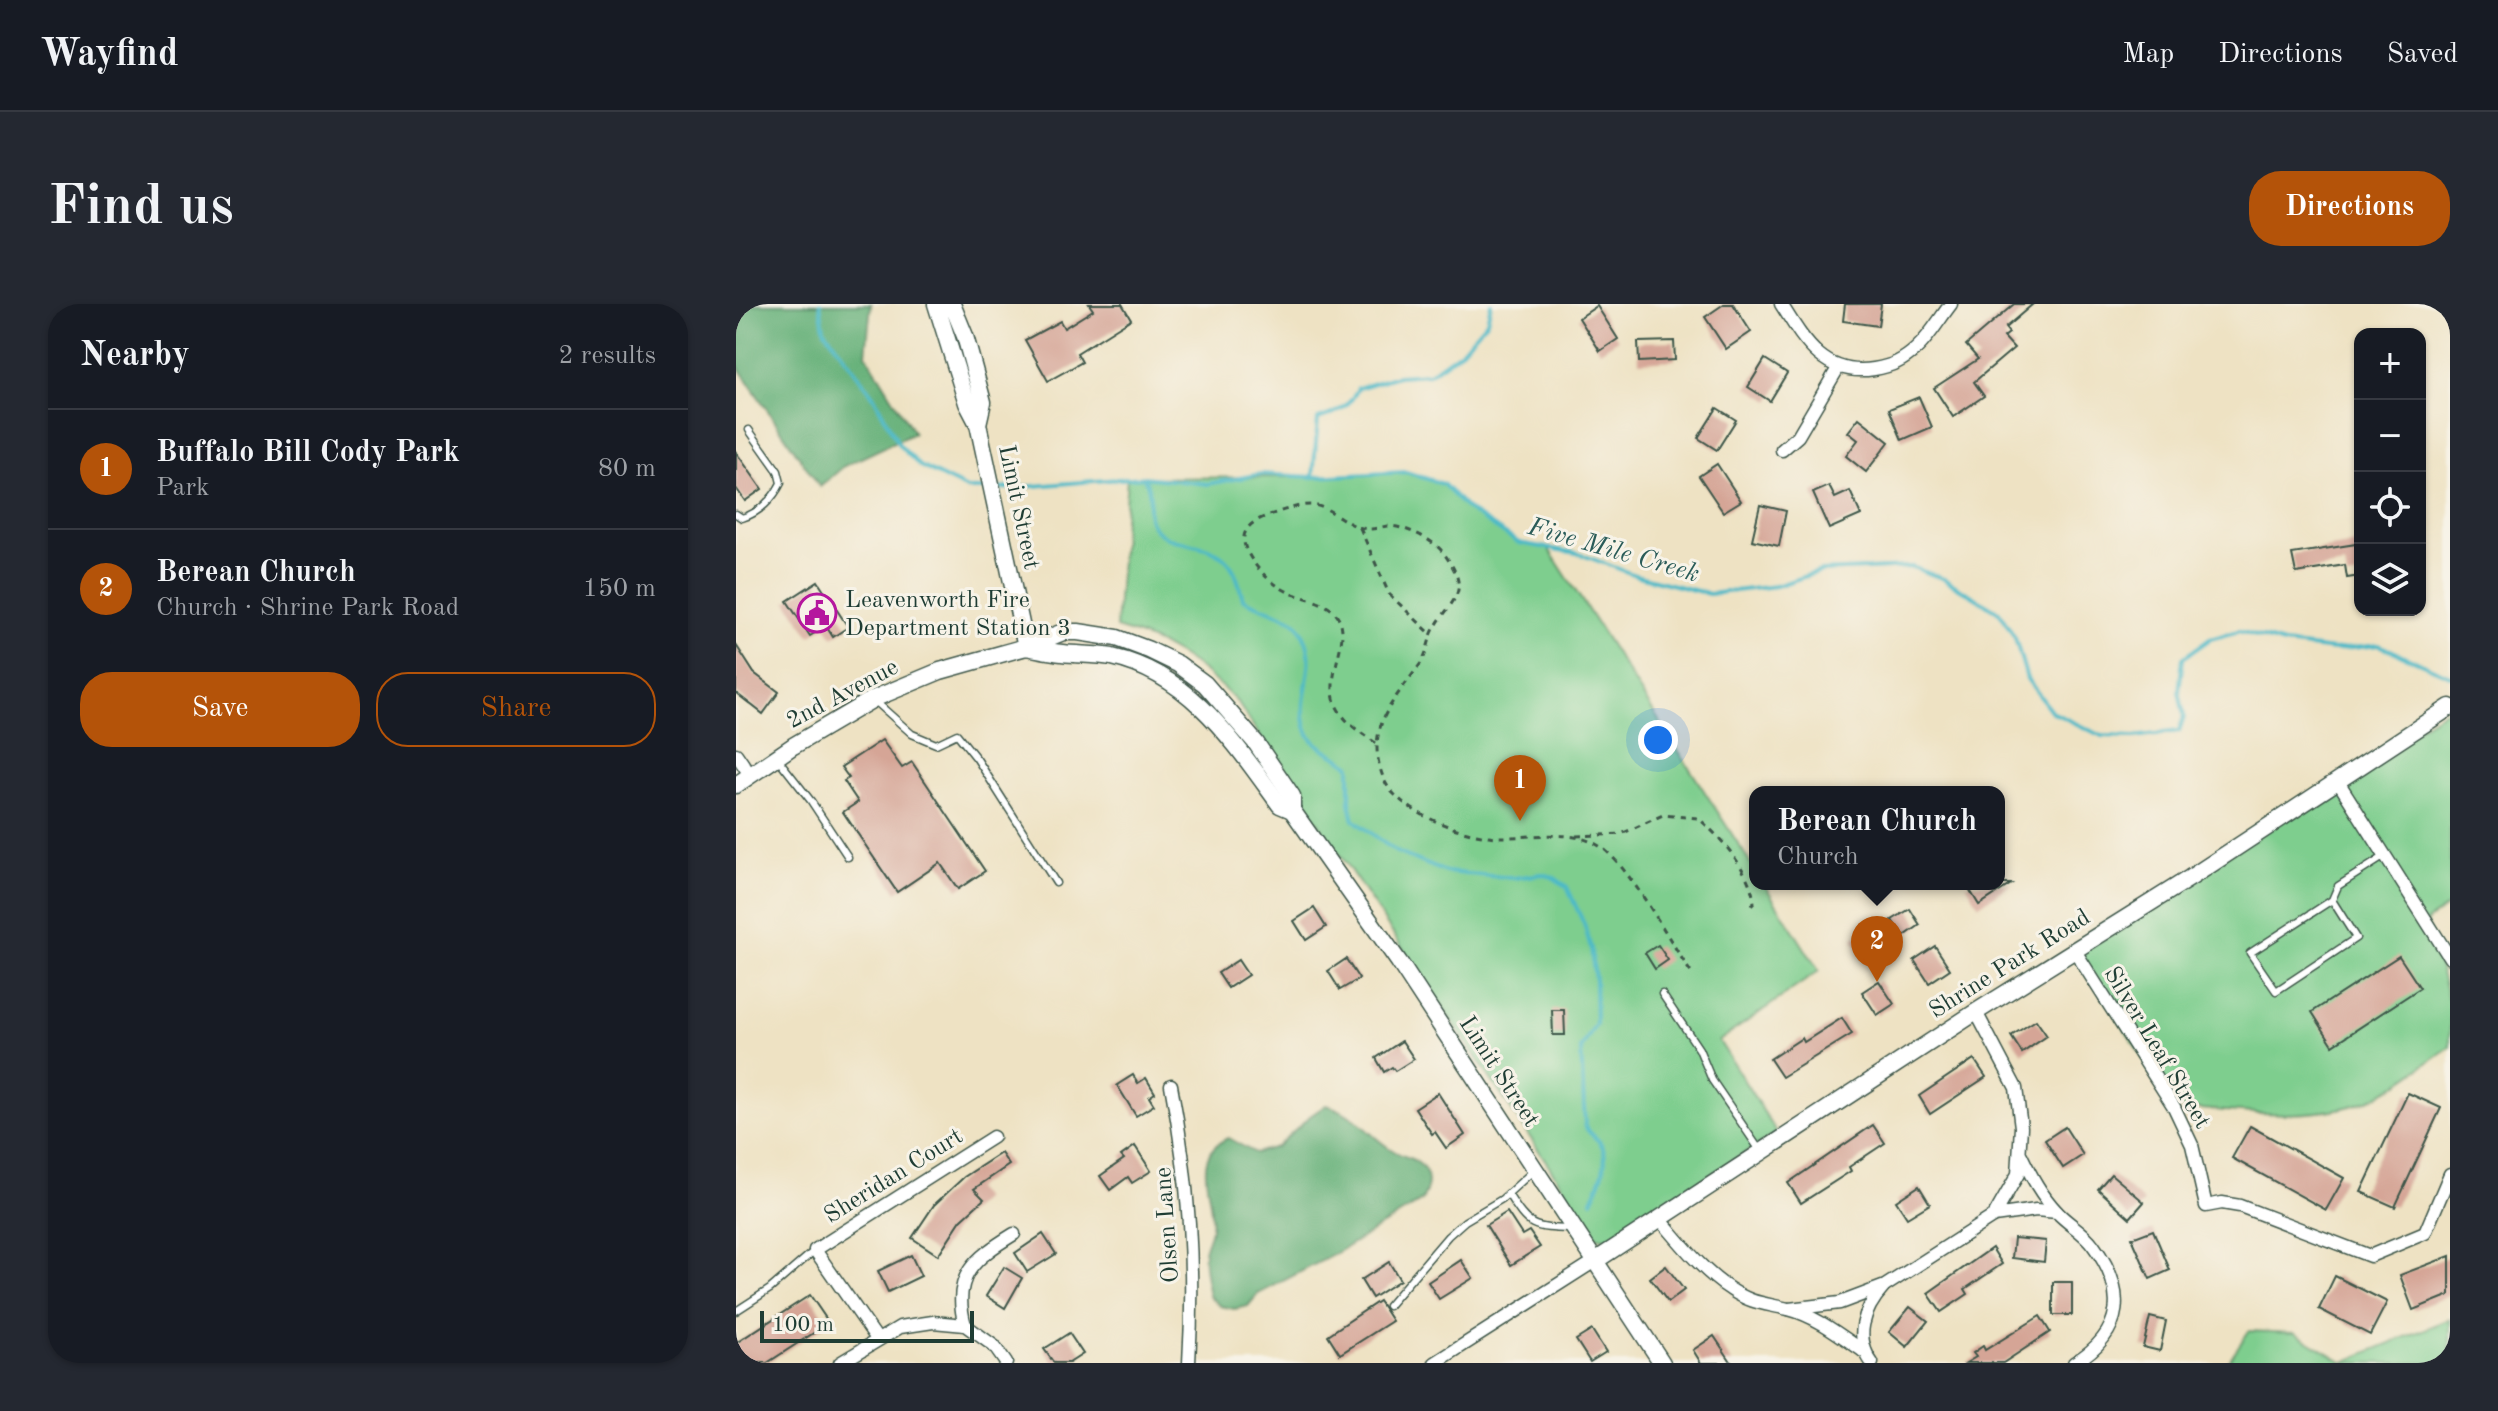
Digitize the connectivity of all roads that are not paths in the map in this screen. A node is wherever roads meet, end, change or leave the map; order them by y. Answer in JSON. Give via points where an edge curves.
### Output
{"nodes":[{"id":1,"x":936,"y":304,"type":"edge"},
{"id":2,"x":952,"y":304,"type":"edge"},
{"id":3,"x":1781,"y":304,"type":"edge"},
{"id":4,"x":1951,"y":304,"type":"edge"},
{"id":5,"x":1838,"y":368,"type":"junction"},
{"id":6,"x":978,"y":424,"type":"junction"},
{"id":7,"x":749,"y":430,"type":"dead end"},
{"id":8,"x":1782,"y":450,"type":"dead end"},
{"id":9,"x":736,"y":514,"type":"edge"},
{"id":10,"x":1026,"y":647,"type":"junction"},
{"id":11,"x":873,"y":699,"type":"junction"},
{"id":12,"x":2450,"y":707,"type":"edge"},
{"id":13,"x":736,"y":754,"type":"edge"},
{"id":14,"x":777,"y":757,"type":"junction"},
{"id":15,"x":751,"y":776,"type":"junction"},
{"id":16,"x":2337,"y":780,"type":"junction"},
{"id":17,"x":736,"y":785,"type":"edge"},
{"id":18,"x":2385,"y":856,"type":"junction"},
{"id":19,"x":848,"y":857,"type":"dead end"},
{"id":20,"x":1056,"y":883,"type":"dead end"},
{"id":21,"x":2332,"y":900,"type":"junction"},
{"id":22,"x":2075,"y":951,"type":"junction"},
{"id":23,"x":2450,"y":958,"type":"edge"},
{"id":24,"x":1662,"y":994,"type":"dead end"},
{"id":25,"x":1976,"y":1012,"type":"junction"},
{"id":26,"x":1171,"y":1085,"type":"dead end"},
{"id":27,"x":993,"y":1137,"type":"dead end"},
{"id":28,"x":1761,"y":1152,"type":"junction"},
{"id":29,"x":2021,"y":1155,"type":"junction"},
{"id":30,"x":1535,"y":1169,"type":"junction"},
{"id":31,"x":2450,"y":1174,"type":"edge"},
{"id":32,"x":1508,"y":1194,"type":"junction"},
{"id":33,"x":2057,"y":1212,"type":"junction"},
{"id":34,"x":1994,"y":1216,"type":"junction"},
{"id":35,"x":1660,"y":1219,"type":"junction"},
{"id":36,"x":1575,"y":1229,"type":"junction"},
{"id":37,"x":1014,"y":1234,"type":"dead end"},
{"id":38,"x":815,"y":1250,"type":"junction"},
{"id":39,"x":1595,"y":1261,"type":"junction"},
{"id":40,"x":1885,"y":1286,"type":"junction"},
{"id":41,"x":1388,"y":1306,"type":"dead end"},
{"id":42,"x":1789,"y":1309,"type":"junction"},
{"id":43,"x":736,"y":1311,"type":"edge"},
{"id":44,"x":965,"y":1325,"type":"junction"},
{"id":45,"x":877,"y":1339,"type":"junction"},
{"id":46,"x":1863,"y":1351,"type":"junction"},
{"id":47,"x":840,"y":1363,"type":"edge"},
{"id":48,"x":1006,"y":1363,"type":"edge"},
{"id":49,"x":1189,"y":1363,"type":"edge"},
{"id":50,"x":1435,"y":1363,"type":"edge"},
{"id":51,"x":1662,"y":1363,"type":"edge"},
{"id":52,"x":1872,"y":1363,"type":"edge"},
{"id":53,"x":2074,"y":1363,"type":"edge"}],
"edges":[{"from":1,"to":6,"type":"street","name":"Limit Street"},
{"from":2,"to":6,"type":"street","name":"Limit Street","via":[[983,402]]},
{"from":3,"to":5,"type":"street","via":[[1800,335]]},
{"from":4,"to":5,"type":"street","via":[[1919,346],[1894,366],[1854,372]]},
{"from":5,"to":8,"type":"street","via":[[1798,436]]},
{"from":6,"to":10,"type":"street","name":"Limit Street"},
{"from":7,"to":9,"type":"lane","via":[[781,483],[774,497],[750,516]]},
{"from":10,"to":11,"type":"street","name":"2nd Avenue","via":[[940,671]]},
{"from":10,"to":30,"type":"street","name":"Limit Street","via":[[1063,632],[1117,638],[1178,664],[1205,684],[1256,743],[1292,796],[1292,810]]},
{"from":11,"to":14,"type":"street","name":"2nd Avenue"},
{"from":11,"to":20,"type":"lane","via":[[912,734],[936,744],[957,734]]},
{"from":12,"to":16,"type":"street","name":"Shrine Park Road"},
{"from":13,"to":15,"type":"street"},
{"from":14,"to":15,"type":"street","name":"2nd Avenue"},
{"from":14,"to":19,"type":"lane"},
{"from":15,"to":17,"type":"street","name":"2nd Avenue"},
{"from":16,"to":18,"type":"street"},
{"from":16,"to":22,"type":"street","name":"Shrine Park Road"},
{"from":18,"to":21,"type":"lane","via":[[2338,886]]},
{"from":18,"to":23,"type":"street"},
{"from":21,"to":21,"type":"lane","via":[[2356,938],[2276,991],[2250,953]]},
{"from":22,"to":25,"type":"street","name":"Shrine Park Road"},
{"from":22,"to":31,"type":"street","name":"Silver Leaf Street","via":[[2174,1107],[2192,1145],[2206,1206],[2240,1206],[2370,1256],[2425,1233]]},
{"from":24,"to":28,"type":"lane"},
{"from":25,"to":28,"type":"street","name":"Shrine Park Road"},
{"from":25,"to":29,"type":"street","via":[[2016,1088]]},
{"from":26,"to":49,"type":"street","name":"Olsen Lane","via":[[1184,1152],[1190,1229]]},
{"from":27,"to":38,"type":"street","name":"Sheridan Court"},
{"from":28,"to":35,"type":"street","name":"Shrine Park Road"},
{"from":29,"to":33,"type":"street"},
{"from":29,"to":34,"type":"street","via":[[2018,1174]]},
{"from":30,"to":32,"type":"lane"},
{"from":30,"to":36,"type":"street","name":"Limit Street"},
{"from":32,"to":36,"type":"lane","via":[[1532,1225]]},
{"from":32,"to":41,"type":"lane","via":[[1448,1236]]},
{"from":33,"to":34,"type":"street"},
{"from":33,"to":53,"type":"street","via":[[2092,1243],[2115,1283],[2116,1310],[2107,1333]]},
{"from":34,"to":40,"type":"street"},
{"from":35,"to":39,"type":"street","name":"Shrine Park Road"},
{"from":35,"to":42,"type":"street","via":[[1730,1289],[1768,1307]]},
{"from":36,"to":39,"type":"street","name":"Limit Street"},
{"from":37,"to":44,"type":"street","via":[[982,1254],[970,1270],[959,1304]]},
{"from":38,"to":43,"type":"lane"},
{"from":38,"to":45,"type":"street"},
{"from":39,"to":50,"type":"street"},
{"from":39,"to":51,"type":"street","name":"Limit Street"},
{"from":40,"to":42,"type":"street","via":[[1840,1303]]},
{"from":40,"to":46,"type":"street","via":[[1865,1315]]},
{"from":42,"to":46,"type":"street"},
{"from":44,"to":45,"type":"street","via":[[900,1327]]},
{"from":44,"to":48,"type":"street","via":[[994,1346]]},
{"from":45,"to":47,"type":"street"},
{"from":46,"to":52,"type":"street"}]}
